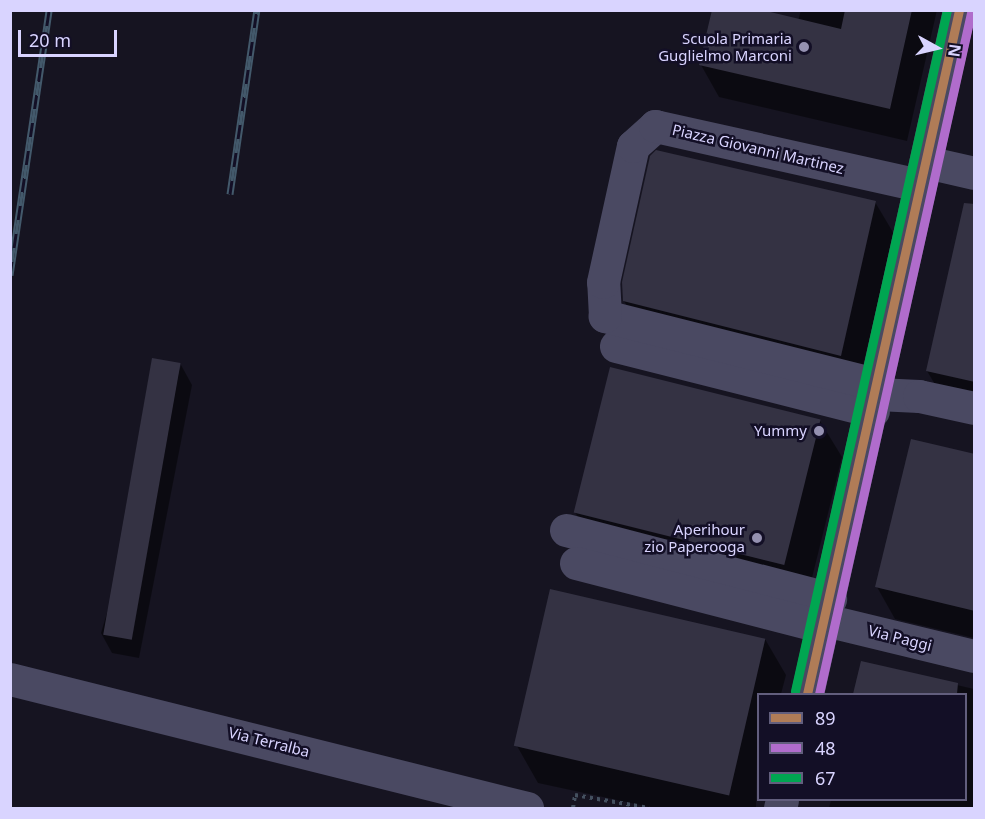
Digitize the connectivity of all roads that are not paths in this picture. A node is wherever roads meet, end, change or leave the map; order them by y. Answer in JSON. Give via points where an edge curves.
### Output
{"nodes":[{"id":1,"x":959,"y":10,"type":"edge"},
{"id":2,"x":975,"y":172,"type":"edge"},
{"id":3,"x":923,"y":174,"type":"junction"},
{"id":4,"x":616,"y":346,"type":"dead end"},
{"id":5,"x":876,"y":396,"type":"junction"},
{"id":6,"x":975,"y":408,"type":"edge"},
{"id":7,"x":566,"y":530,"type":"dead end"},
{"id":8,"x":576,"y":563,"type":"dead end"},
{"id":9,"x":826,"y":615,"type":"junction"},
{"id":10,"x":975,"y":656,"type":"edge"},
{"id":11,"x":10,"y":679,"type":"edge"},
{"id":12,"x":807,"y":693,"type":"edge"},
{"id":13,"x":516,"y":806,"type":"edge"}],
"edges":[{"from":1,"to":3,"type":"street"},
{"from":2,"to":3,"type":"street","name":"Piazza Giovanni Martinez"},
{"from":3,"to":5,"type":"street"},
{"from":3,"to":5,"type":"street","name":"Piazza Giovanni Martinez","via":[[655,126],[633,146],[603,282],[605,316]]},
{"from":4,"to":5,"type":"street"},
{"from":5,"to":6,"type":"street","via":[[919,396]]},
{"from":5,"to":9,"type":"street"},
{"from":7,"to":9,"type":"street"},
{"from":8,"to":9,"type":"street"},
{"from":9,"to":10,"type":"street","name":"Via Paggi"},
{"from":9,"to":12,"type":"street"},
{"from":11,"to":13,"type":"street","name":"Via Terralba"}]}
